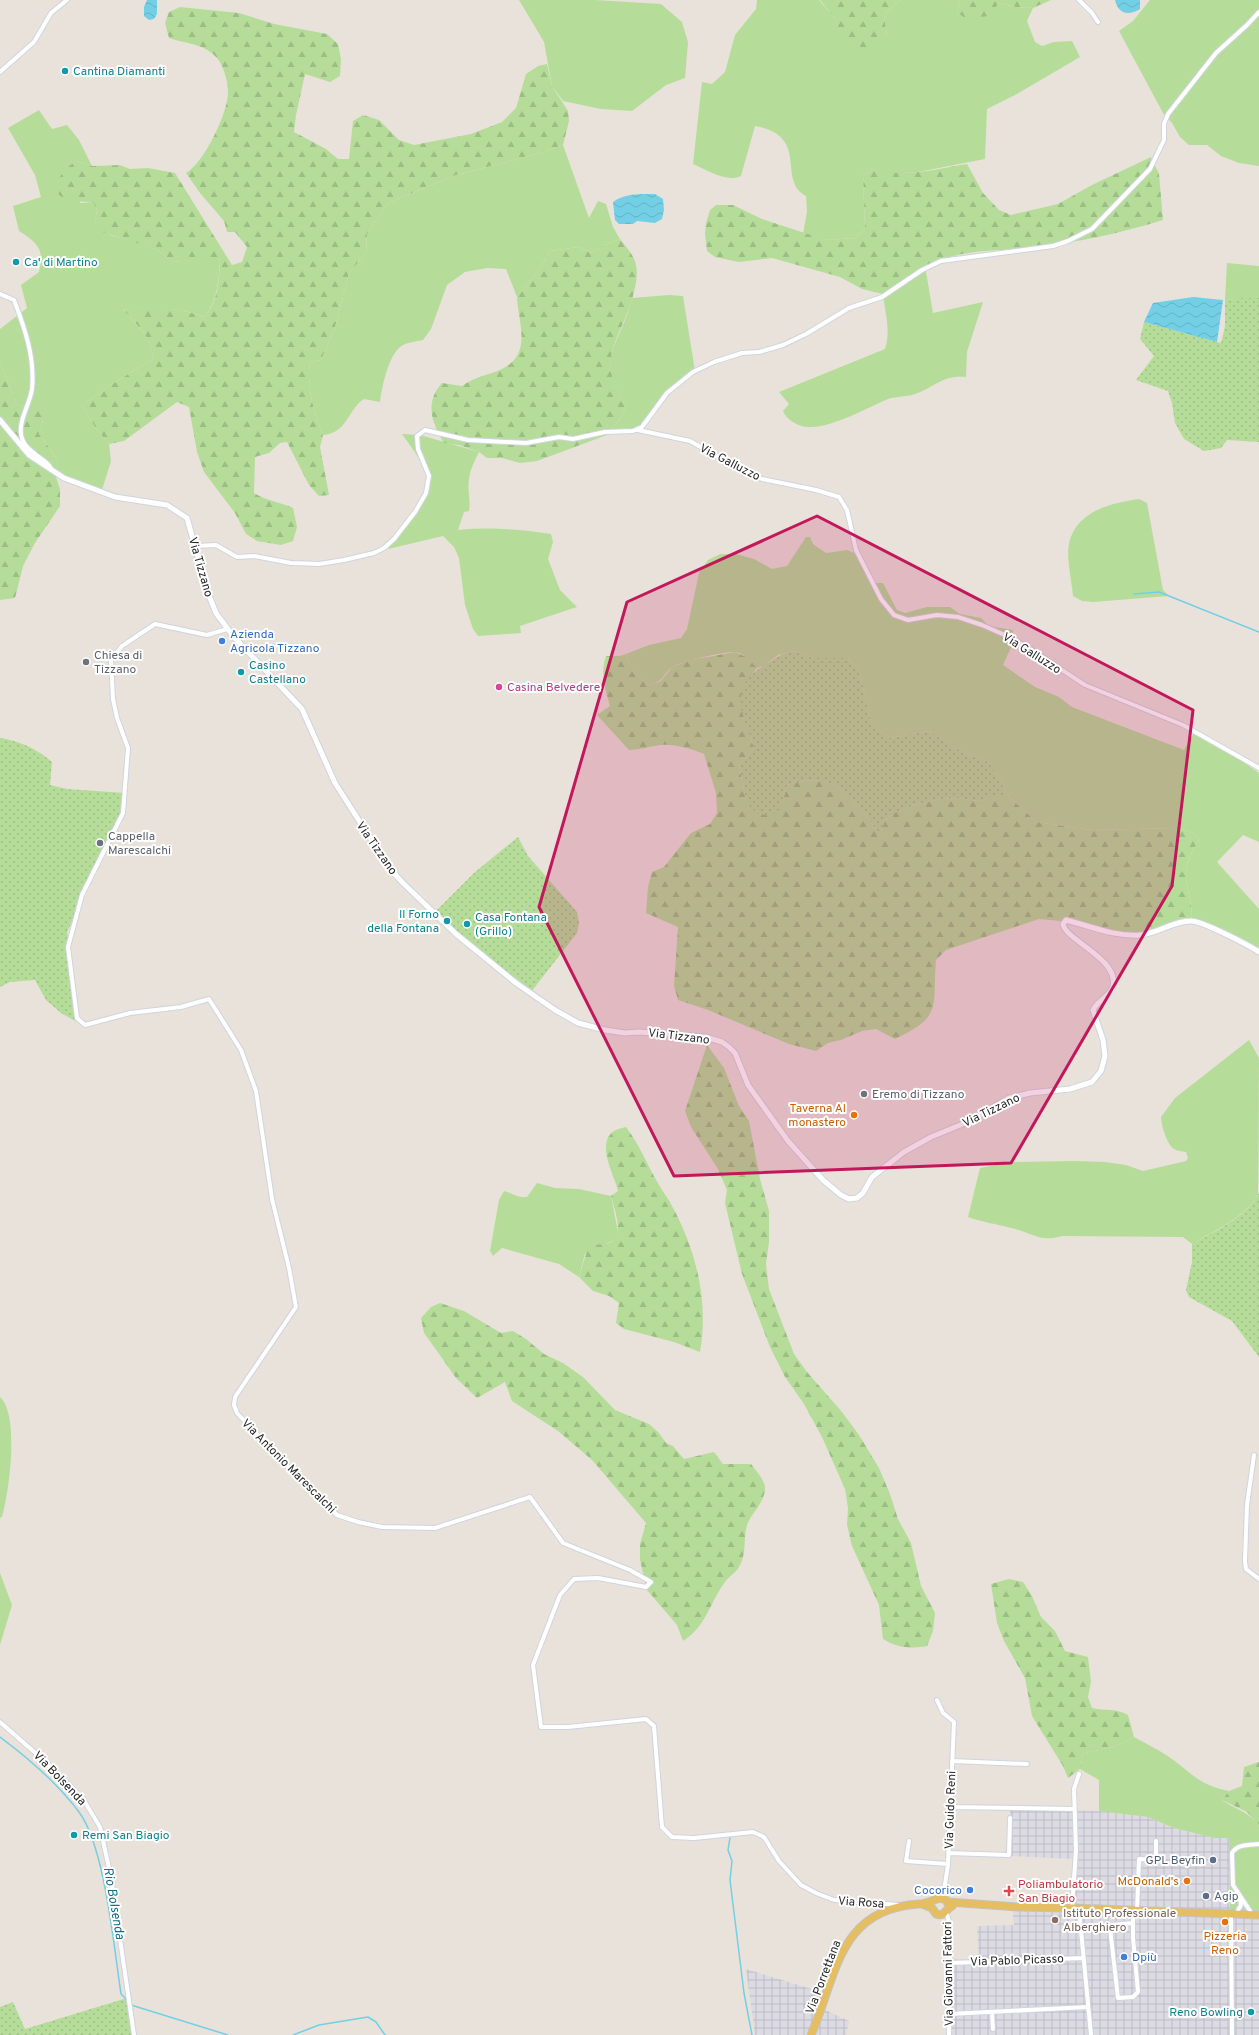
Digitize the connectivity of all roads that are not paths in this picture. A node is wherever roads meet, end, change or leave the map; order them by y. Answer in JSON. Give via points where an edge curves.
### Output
{"nodes":[{"id":1,"x":66,"y":0,"type":"edge"},
{"id":2,"x":1079,"y":0,"type":"edge"},
{"id":3,"x":1259,"y":12,"type":"edge"},
{"id":4,"x":1098,"y":22,"type":"dead end"},
{"id":5,"x":0,"y":72,"type":"edge"},
{"id":6,"x":0,"y":294,"type":"edge"},
{"id":7,"x":0,"y":420,"type":"edge"},
{"id":8,"x":637,"y":430,"type":"junction"},
{"id":9,"x":51,"y":470,"type":"junction"},
{"id":10,"x":196,"y":546,"type":"junction"},
{"id":11,"x":227,"y":629,"type":"junction"},
{"id":12,"x":1259,"y":768,"type":"edge"},
{"id":13,"x":1259,"y":952,"type":"edge"},
{"id":14,"x":1254,"y":1455,"type":"dead end"},
{"id":15,"x":1259,"y":1579,"type":"edge"},
{"id":16,"x":937,"y":1700,"type":"dead end"},
{"id":17,"x":0,"y":1722,"type":"edge"},
{"id":18,"x":952,"y":1761,"type":"junction"},
{"id":19,"x":1027,"y":1764,"type":"dead end"},
{"id":20,"x":1079,"y":1774,"type":"dead end"},
{"id":21,"x":950,"y":1807,"type":"junction"},
{"id":22,"x":1074,"y":1809,"type":"junction"},
{"id":23,"x":1010,"y":1818,"type":"dead end"},
{"id":24,"x":909,"y":1841,"type":"dead end"},
{"id":25,"x":1156,"y":1841,"type":"dead end"},
{"id":26,"x":1259,"y":1844,"type":"edge"},
{"id":27,"x":770,"y":1846,"type":"joint"},
{"id":28,"x":948,"y":1853,"type":"junction"},
{"id":29,"x":948,"y":1864,"type":"junction"},
{"id":30,"x":1240,"y":1897,"type":"junction"},
{"id":31,"x":932,"y":1905,"type":"junction"},
{"id":32,"x":946,"y":1905,"type":"junction"},
{"id":33,"x":901,"y":1906,"type":"junction"},
{"id":34,"x":1076,"y":1908,"type":"junction"},
{"id":35,"x":1135,"y":1911,"type":"junction"},
{"id":36,"x":1234,"y":1914,"type":"junction"},
{"id":37,"x":1256,"y":1915,"type":"edge"},
{"id":38,"x":1132,"y":1923,"type":"junction"},
{"id":39,"x":1083,"y":1958,"type":"junction"},
{"id":40,"x":950,"y":1963,"type":"junction"},
{"id":41,"x":1088,"y":2007,"type":"junction"},
{"id":42,"x":992,"y":2012,"type":"junction"},
{"id":43,"x":949,"y":2014,"type":"junction"},
{"id":44,"x":993,"y":2029,"type":"dead end"},
{"id":45,"x":134,"y":2035,"type":"edge"},
{"id":46,"x":811,"y":2035,"type":"edge"},
{"id":47,"x":948,"y":2035,"type":"edge"},
{"id":48,"x":1091,"y":2035,"type":"edge"},
{"id":49,"x":1232,"y":2035,"type":"edge"}],
"edges":[{"from":1,"to":5,"type":"street","via":[[51,14],[34,42]]},
{"from":2,"to":4,"type":"street"},
{"from":3,"to":8,"type":"street","via":[[1216,53],[1168,114],[1164,124],[1164,140],[1150,170],[1092,229],[1053,246],[941,261],[922,270],[882,297],[849,308],[783,345],[760,352],[742,353],[693,372],[667,393]]},
{"from":6,"to":9,"type":"street","via":[[14,300],[29,339],[32,389],[20,427],[22,441],[30,451],[49,464]]},
{"from":7,"to":9,"type":"street","via":[[29,455]]},
{"from":8,"to":10,"type":"street","name":"Via Galluzzo","via":[[605,432],[573,439],[559,437],[526,443],[468,440],[425,430],[417,436],[418,449],[429,476],[426,493],[415,512],[384,548],[319,564],[291,563],[254,556],[237,557],[216,545]]},
{"from":8,"to":12,"type":"street","name":"Via Galluzzo","via":[[690,441],[762,479],[839,496],[847,510],[856,550],[881,599],[894,615],[908,620],[937,615],[958,617],[1007,636],[1085,685],[1183,725]]},
{"from":9,"to":10,"type":"street","name":"Via Tizzano","via":[[64,478],[115,497],[167,505],[187,518]]},
{"from":10,"to":11,"type":"street","name":"Via Tizzano","via":[[208,593],[216,613]]},
{"from":11,"to":13,"type":"street","name":"Via Tizzano","via":[[302,709],[335,783],[390,870],[456,934],[516,983],[578,1023],[605,1030],[706,1037],[722,1042],[735,1053],[748,1085],[788,1141],[823,1180],[849,1199],[857,1198],[872,1177],[909,1149],[970,1121],[1009,1098],[1077,1088],[1097,1077],[1105,1053],[1094,1010],[1111,990],[1113,977],[1097,956],[1066,931],[1063,924],[1066,920],[1120,935],[1158,931],[1189,920]]},
{"from":11,"to":27,"type":"street","name":"Via Antonio Marescalchi","via":[[207,635],[155,624],[122,646],[111,660],[116,718],[128,748],[123,813],[82,895],[68,947],[77,1018],[85,1025],[130,1013],[182,1007],[209,999],[241,1050],[254,1084],[272,1199],[296,1307],[235,1397],[237,1413],[337,1515],[382,1527],[435,1528],[530,1497],[563,1543],[630,1570],[651,1582],[646,1587],[598,1578],[574,1580],[560,1595],[533,1665],[541,1727],[646,1720],[654,1726],[662,1827],[672,1837],[694,1838],[753,1832],[764,1837]]},
{"from":14,"to":15,"type":"street","via":[[1247,1505],[1245,1561],[1246,1568]]},
{"from":16,"to":18,"type":"street","name":"Via Guido Reni","via":[[942,1713],[954,1722]]},
{"from":17,"to":45,"type":"street","name":"Via Bolsenda","via":[[73,1789],[100,1827],[111,1877]]},
{"from":18,"to":19,"type":"street"},
{"from":18,"to":21,"type":"street","name":"Via Guido Reni"},
{"from":20,"to":22,"type":"street","via":[[1074,1789]]},
{"from":21,"to":22,"type":"street"},
{"from":21,"to":28,"type":"street","name":"Via Guido Reni"},
{"from":22,"to":34,"type":"street"},
{"from":23,"to":28,"type":"street","via":[[1009,1855]]},
{"from":24,"to":29,"type":"street","via":[[906,1861]]},
{"from":25,"to":35,"type":"street","via":[[1156,1860],[1139,1860]]},
{"from":26,"to":30,"type":"street","via":[[1241,1846],[1232,1853],[1233,1885]]},
{"from":27,"to":33,"type":"street","name":"Via Rosa","via":[[779,1862],[801,1885],[819,1894],[834,1900]]},
{"from":28,"to":29,"type":"street","name":"Via Guido Reni"},
{"from":29,"to":32,"type":"street","name":"Via Guido Reni"},
{"from":30,"to":36,"type":"street","via":[[1241,1906]]},
{"from":30,"to":37,"type":"street"},
{"from":31,"to":32,"type":"main road","name":"Via Porrettana","via":[[937,1898]]},
{"from":31,"to":32,"type":"main road","name":"Via Porrettana","via":[[938,1914]]},
{"from":31,"to":33,"type":"main road","name":"Via Porrettana"},
{"from":32,"to":34,"type":"main road","name":"Via Porrettana","via":[[956,1903]]},
{"from":32,"to":40,"type":"street","name":"Via Giovanni Fattori"},
{"from":33,"to":46,"type":"main road","name":"Via Porrettana","via":[[874,1916],[851,1936],[841,1954]]},
{"from":34,"to":35,"type":"main road","name":"Via Porrettana"},
{"from":34,"to":39,"type":"street"},
{"from":35,"to":36,"type":"main road","name":"Via Porrettana"},
{"from":35,"to":38,"type":"street"},
{"from":36,"to":37,"type":"main road","name":"Via Porrettana"},
{"from":36,"to":49,"type":"street"},
{"from":38,"to":38,"type":"street","via":[[1112,1924],[1110,1928],[1118,1998],[1134,1997],[1138,1992]]},
{"from":39,"to":40,"type":"street","name":"Via Pablo Picasso"},
{"from":39,"to":41,"type":"street"},
{"from":40,"to":43,"type":"street","name":"Via Giovanni Fattori"},
{"from":41,"to":42,"type":"street"},
{"from":41,"to":48,"type":"street"},
{"from":42,"to":43,"type":"street"},
{"from":42,"to":44,"type":"street"},
{"from":43,"to":47,"type":"street","name":"Via Giovanni Fattori"}]}
